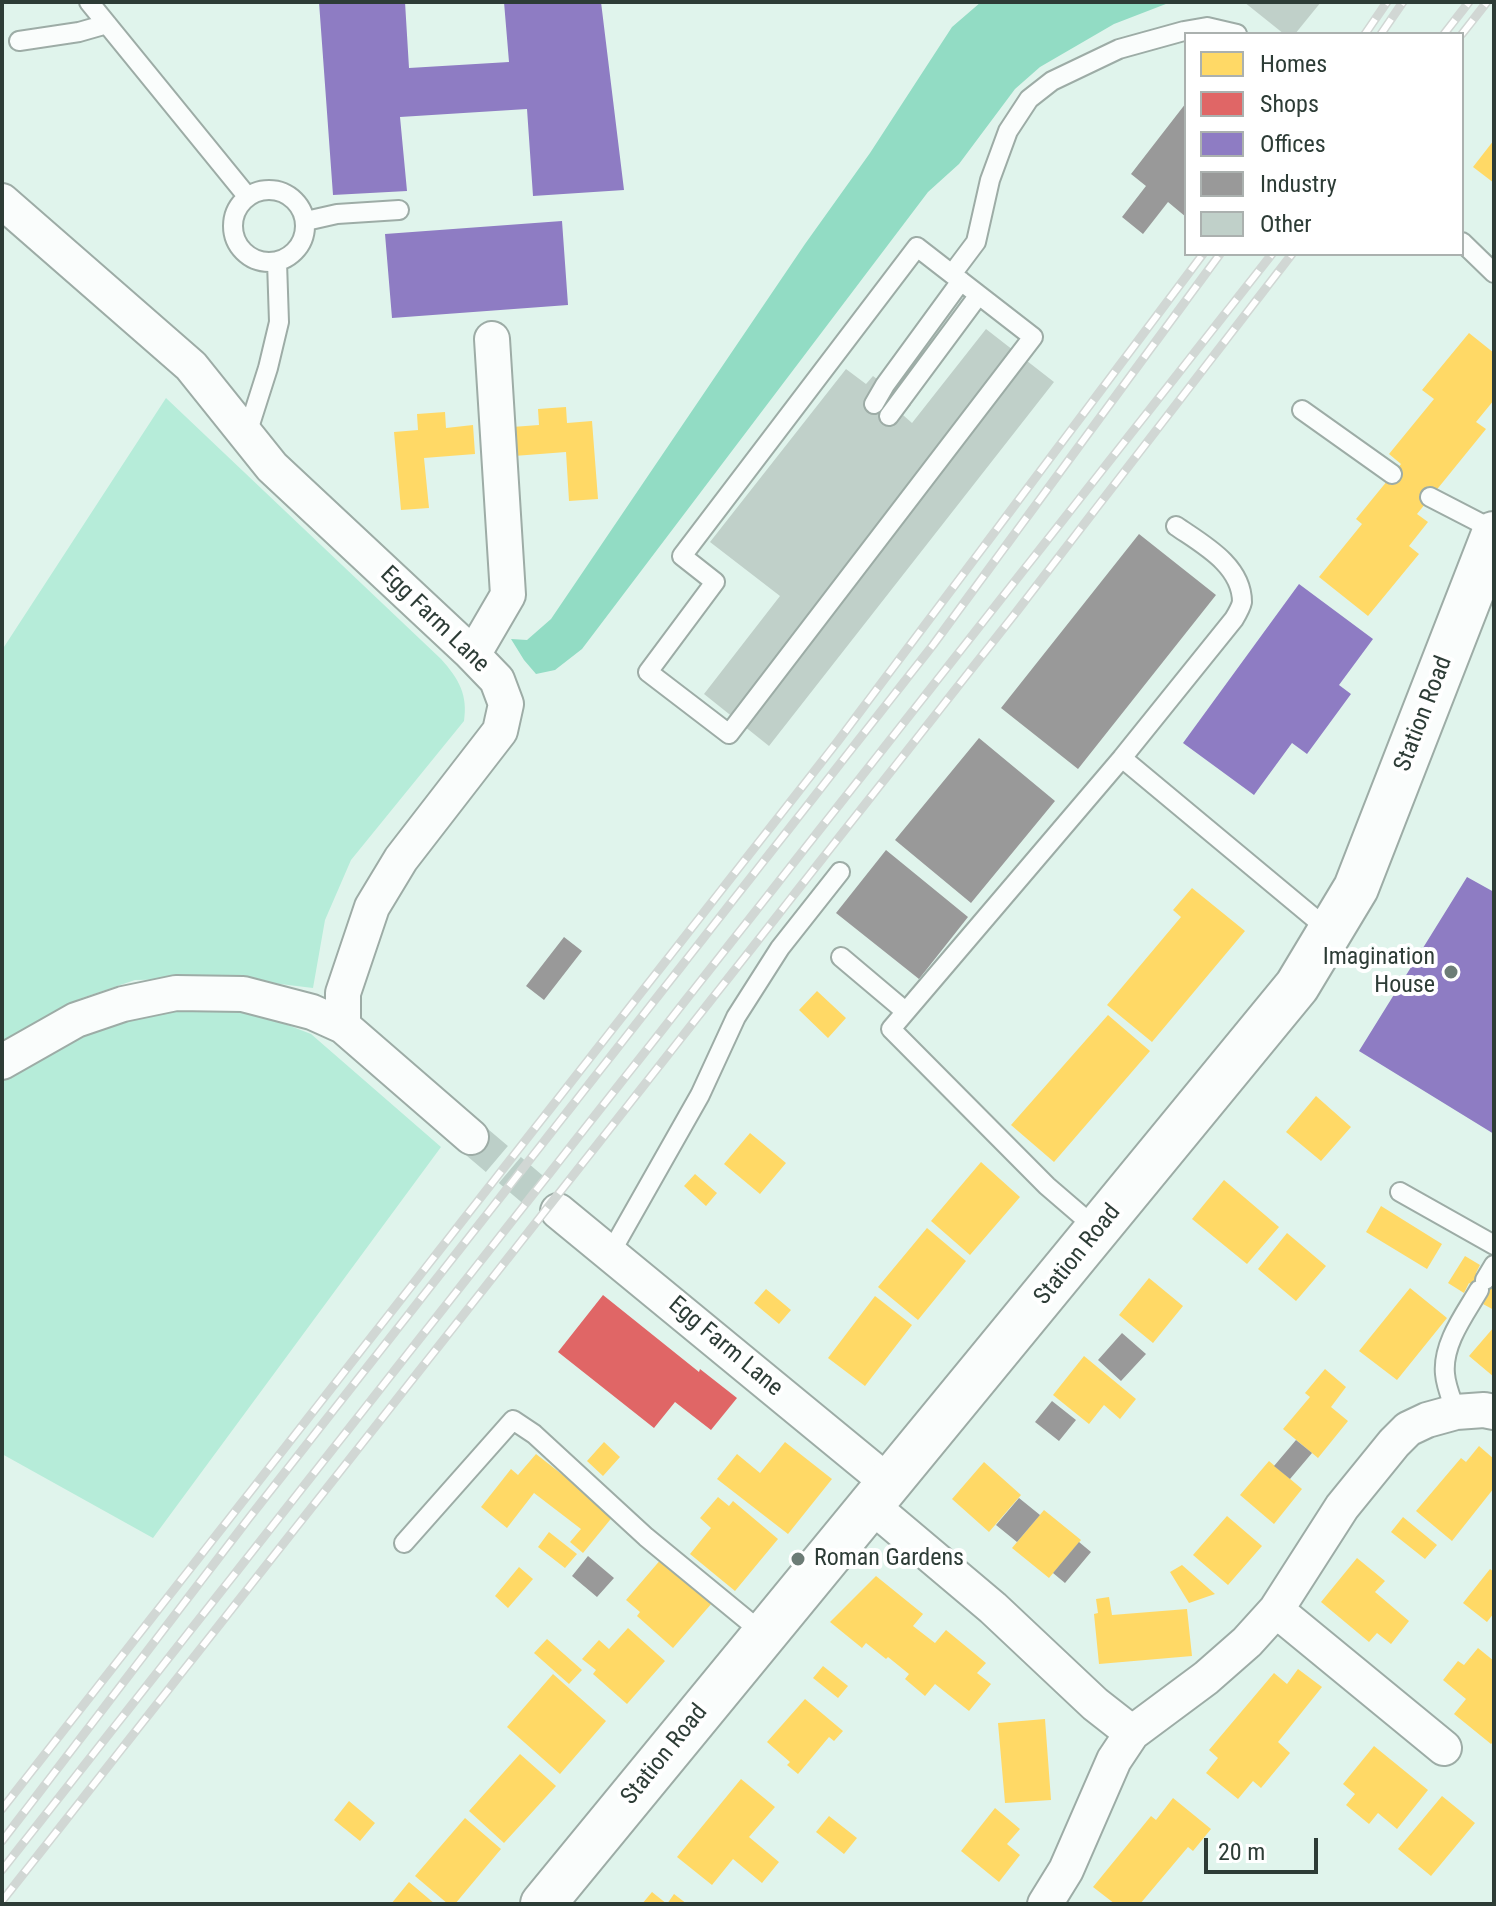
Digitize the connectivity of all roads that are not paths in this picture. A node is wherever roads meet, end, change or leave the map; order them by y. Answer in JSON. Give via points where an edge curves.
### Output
{"nodes":[{"id":1,"x":89,"y":2,"type":"edge"},
{"id":2,"x":107,"y":24,"type":"junction"},
{"id":3,"x":1228,"y":32,"type":"edge"},
{"id":4,"x":19,"y":41,"type":"dead end"},
{"id":5,"x":247,"y":196,"type":"junction"},
{"id":6,"x":2,"y":201,"type":"edge"},
{"id":7,"x":399,"y":210,"type":"dead end"},
{"id":8,"x":306,"y":221,"type":"junction"},
{"id":9,"x":1464,"y":244,"type":"edge"},
{"id":10,"x":277,"y":262,"type":"junction"},
{"id":11,"x":1494,"y":273,"type":"edge"},
{"id":12,"x":956,"y":278,"type":"junction"},
{"id":13,"x":978,"y":296,"type":"junction"},
{"id":14,"x":492,"y":339,"type":"dead end"},
{"id":15,"x":1302,"y":410,"type":"dead end"},
{"id":16,"x":246,"y":437,"type":"junction"},
{"id":17,"x":1392,"y":474,"type":"dead end"},
{"id":18,"x":1430,"y":497,"type":"dead end"},
{"id":19,"x":1176,"y":526,"type":"dead end"},
{"id":20,"x":1494,"y":532,"type":"edge"},
{"id":21,"x":473,"y":655,"type":"junction"},
{"id":22,"x":1122,"y":758,"type":"junction"},
{"id":23,"x":840,"y":872,"type":"dead end"},
{"id":24,"x":1331,"y":932,"type":"junction"},
{"id":25,"x":841,"y":957,"type":"dead end"},
{"id":26,"x":905,"y":1011,"type":"junction"},
{"id":27,"x":343,"y":1026,"type":"junction"},
{"id":28,"x":2,"y":1062,"type":"edge"},
{"id":29,"x":471,"y":1137,"type":"tunnel mouth"},
{"id":30,"x":1400,"y":1192,"type":"dead end"},
{"id":31,"x":558,"y":1211,"type":"tunnel mouth"},
{"id":32,"x":1097,"y":1229,"type":"junction"},
{"id":33,"x":1494,"y":1245,"type":"edge"},
{"id":34,"x":611,"y":1252,"type":"junction"},
{"id":35,"x":1486,"y":1278,"type":"edge"},
{"id":36,"x":1456,"y":1412,"type":"junction"},
{"id":37,"x":1494,"y":1412,"type":"edge"},
{"id":38,"x":881,"y":1495,"type":"junction"},
{"id":39,"x":404,"y":1543,"type":"dead end"},
{"id":40,"x":1276,"y":1610,"type":"junction"},
{"id":41,"x":764,"y":1634,"type":"junction"},
{"id":42,"x":1132,"y":1733,"type":"junction"},
{"id":43,"x":1444,"y":1748,"type":"dead end"},
{"id":44,"x":543,"y":1904,"type":"edge"},
{"id":45,"x":1045,"y":1904,"type":"edge"}],
"edges":[{"from":1,"to":2,"type":"lane"},
{"from":2,"to":4,"type":"lane"},
{"from":2,"to":5,"type":"lane"},
{"from":3,"to":12,"type":"lane","via":[[1207,27],[1119,49],[1052,81],[1029,99],[1008,131],[976,242]]},
{"from":5,"to":8,"type":"lane","via":[[258,190],[284,192],[302,209]]},
{"from":5,"to":10,"type":"lane","via":[[233,217],[236,241],[253,259]]},
{"from":6,"to":16,"type":"street","name":"Egg Farm Lane","via":[[191,366]]},
{"from":7,"to":8,"type":"lane"},
{"from":8,"to":10,"type":"lane","via":[[296,251]]},
{"from":9,"to":11,"type":"lane"},
{"from":10,"to":16,"type":"lane","via":[[279,322]]},
{"from":12,"to":13,"type":"lane"},
{"from":12,"to":13,"type":"lane","via":[[885,385],[882,410],[902,398]]},
{"from":12,"to":13,"type":"lane","via":[[917,247],[682,556],[715,582],[648,672],[729,734],[1033,337]]},
{"from":14,"to":21,"type":"street","via":[[508,595]]},
{"from":15,"to":17,"type":"lane"},
{"from":16,"to":21,"type":"street","name":"Egg Farm Lane"},
{"from":18,"to":20,"type":"lane"},
{"from":19,"to":22,"type":"lane","via":[[1223,559],[1242,603]]},
{"from":20,"to":24,"type":"street","name":"Station Road","via":[[1356,888]]},
{"from":21,"to":27,"type":"street","name":"Egg Farm Lane","via":[[497,680],[506,704],[500,731],[401,859],[372,907],[343,993]]},
{"from":22,"to":24,"type":"lane"},
{"from":22,"to":26,"type":"lane"},
{"from":23,"to":34,"type":"lane","via":[[780,948],[736,1017],[700,1095]]},
{"from":24,"to":32,"type":"street","name":"Station Road","via":[[1250,1046]]},
{"from":25,"to":26,"type":"lane"},
{"from":26,"to":32,"type":"lane","via":[[891,1029]]},
{"from":27,"to":28,"type":"street","via":[[243,994],[176,993],[76,1020]]},
{"from":27,"to":29,"type":"street"},
{"from":30,"to":33,"type":"lane"},
{"from":31,"to":34,"type":"street","name":"Egg Farm Lane"},
{"from":32,"to":38,"type":"street","name":"Station Road"},
{"from":34,"to":38,"type":"street","name":"Egg Farm Lane"},
{"from":35,"to":36,"type":"lane","via":[[1447,1354],[1444,1372]]},
{"from":36,"to":37,"type":"street"},
{"from":36,"to":40,"type":"street","via":[[1408,1429],[1394,1443],[1342,1507]]},
{"from":38,"to":41,"type":"street","name":"Station Road"},
{"from":38,"to":42,"type":"street","via":[[993,1608]]},
{"from":39,"to":41,"type":"lane","via":[[513,1420]]},
{"from":40,"to":42,"type":"street","via":[[1206,1678]]},
{"from":40,"to":43,"type":"street"},
{"from":41,"to":44,"type":"street","name":"Station Road"},
{"from":42,"to":45,"type":"street"}]}
